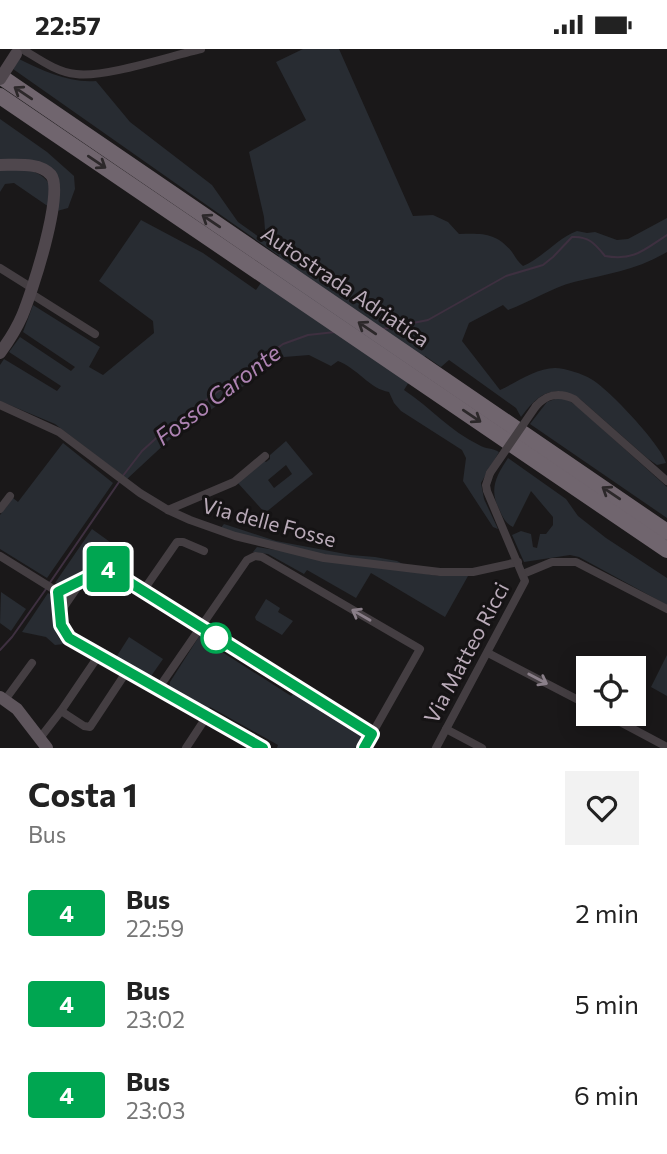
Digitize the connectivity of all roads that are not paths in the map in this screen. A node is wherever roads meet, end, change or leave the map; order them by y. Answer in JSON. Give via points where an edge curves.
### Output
{"nodes":[{"id":1,"x":201,"y":49,"type":"edge"},
{"id":2,"x":19,"y":51,"type":"edge"},
{"id":3,"x":0,"y":78,"type":"edge"},
{"id":4,"x":0,"y":96,"type":"edge"},
{"id":5,"x":0,"y":165,"type":"edge"},
{"id":6,"x":264,"y":266,"type":"junction"},
{"id":7,"x":0,"y":268,"type":"edge"},
{"id":8,"x":31,"y":290,"type":"junction"},
{"id":9,"x":95,"y":334,"type":"dead end"},
{"id":10,"x":0,"y":353,"type":"edge"},
{"id":11,"x":420,"y":372,"type":"junction"},
{"id":12,"x":0,"y":405,"type":"edge"},
{"id":13,"x":265,"y":456,"type":"dead end"},
{"id":14,"x":667,"y":481,"type":"edge"},
{"id":15,"x":10,"y":496,"type":"dead end"},
{"id":16,"x":0,"y":509,"type":"edge"},
{"id":17,"x":168,"y":510,"type":"junction"},
{"id":18,"x":667,"y":532,"type":"edge"},
{"id":19,"x":667,"y":550,"type":"edge"},
{"id":20,"x":204,"y":551,"type":"dead end"},
{"id":21,"x":0,"y":556,"type":"edge"},
{"id":22,"x":518,"y":562,"type":"junction"},
{"id":23,"x":523,"y":574,"type":"junction"},
{"id":24,"x":83,"y":580,"type":"junction"},
{"id":25,"x":52,"y":587,"type":"junction"},
{"id":26,"x":143,"y":591,"type":"junction"},
{"id":27,"x":667,"y":609,"type":"edge"},
{"id":28,"x":61,"y":611,"type":"junction"},
{"id":29,"x":200,"y":628,"type":"junction"},
{"id":30,"x":488,"y":653,"type":"junction"},
{"id":31,"x":99,"y":655,"type":"junction"},
{"id":32,"x":32,"y":663,"type":"dead end"},
{"id":33,"x":127,"y":671,"type":"junction"},
{"id":34,"x":158,"y":689,"type":"junction"},
{"id":35,"x":3,"y":698,"type":"edge"},
{"id":36,"x":576,"y":699,"type":"edge"},
{"id":37,"x":61,"y":711,"type":"junction"},
{"id":38,"x":206,"y":716,"type":"junction"},
{"id":39,"x":628,"y":726,"type":"edge"},
{"id":40,"x":446,"y":729,"type":"junction"},
{"id":41,"x":372,"y":734,"type":"junction"},
{"id":42,"x":44,"y":743,"type":"edge"},
{"id":43,"x":667,"y":747,"type":"edge"},
{"id":44,"x":186,"y":748,"type":"edge"},
{"id":45,"x":262,"y":748,"type":"edge"},
{"id":46,"x":365,"y":748,"type":"edge"},
{"id":47,"x":436,"y":748,"type":"edge"},
{"id":48,"x":482,"y":748,"type":"edge"}],
"edges":[{"from":1,"to":2,"type":"street","via":[[83,75],[57,69]]},
{"from":2,"to":3,"type":"street","bridge":true},
{"from":6,"to":3,"type":"highway","name":"Autostrada Adriatica","one_way":true},
{"from":4,"to":6,"type":"highway","name":"Autostrada Adriatica","one_way":true},
{"from":5,"to":8,"type":"street","via":[[34,166],[55,181],[54,210]]},
{"from":6,"to":11,"type":"highway","name":"Autostrada Adriatica"},
{"from":7,"to":8,"type":"street"},
{"from":8,"to":9,"type":"street"},
{"from":8,"to":10,"type":"street","via":[[18,326]]},
{"from":18,"to":11,"type":"highway","name":"Autostrada Adriatica","one_way":true},
{"from":11,"to":19,"type":"highway","name":"Autostrada Adriatica","one_way":true},
{"from":12,"to":17,"type":"street","name":"Via delle Fosse","via":[[59,432]]},
{"from":13,"to":17,"type":"street","via":[[234,482]]},
{"from":14,"to":22,"type":"street","bridge":true,"via":[[574,399],[564,395],[544,399],[486,485]]},
{"from":15,"to":16,"type":"street"},
{"from":17,"to":22,"type":"street","name":"Via delle Fosse","via":[[214,530],[324,558],[457,573]]},
{"from":20,"to":26,"type":"street","via":[[177,542]]},
{"from":21,"to":25,"type":"street"},
{"from":22,"to":23,"type":"street"},
{"from":23,"to":27,"type":"street","via":[[552,562],[576,562]]},
{"from":23,"to":30,"type":"street","name":"Via Matteo Ricci","via":[[522,591]]},
{"from":24,"to":25,"type":"street"},
{"from":24,"to":26,"type":"street","via":[[106,569]]},
{"from":24,"to":28,"type":"street"},
{"from":25,"to":28,"type":"street"},
{"from":26,"to":29,"type":"street"},
{"from":28,"to":31,"type":"street","via":[[67,636]]},
{"from":29,"to":34,"type":"street"},
{"from":29,"to":41,"type":"street"},
{"from":41,"to":29,"type":"street","one_way":true,"via":[[420,649],[259,556],[247,560]]},
{"from":30,"to":36,"type":"street","one_way":true},
{"from":30,"to":40,"type":"street","name":"Via Matteo Ricci"},
{"from":31,"to":33,"type":"street"},
{"from":31,"to":37,"type":"street"},
{"from":32,"to":35,"type":"street"},
{"from":33,"to":34,"type":"street"},
{"from":33,"to":37,"type":"street","via":[[90,727]]},
{"from":34,"to":38,"type":"street"},
{"from":35,"to":42,"type":"main road"},
{"from":37,"to":42,"type":"street"},
{"from":38,"to":44,"type":"street"},
{"from":38,"to":45,"type":"street"},
{"from":39,"to":43,"type":"street"},
{"from":40,"to":47,"type":"street","name":"Via Matteo Ricci"},
{"from":40,"to":48,"type":"street"},
{"from":41,"to":46,"type":"street"}]}
